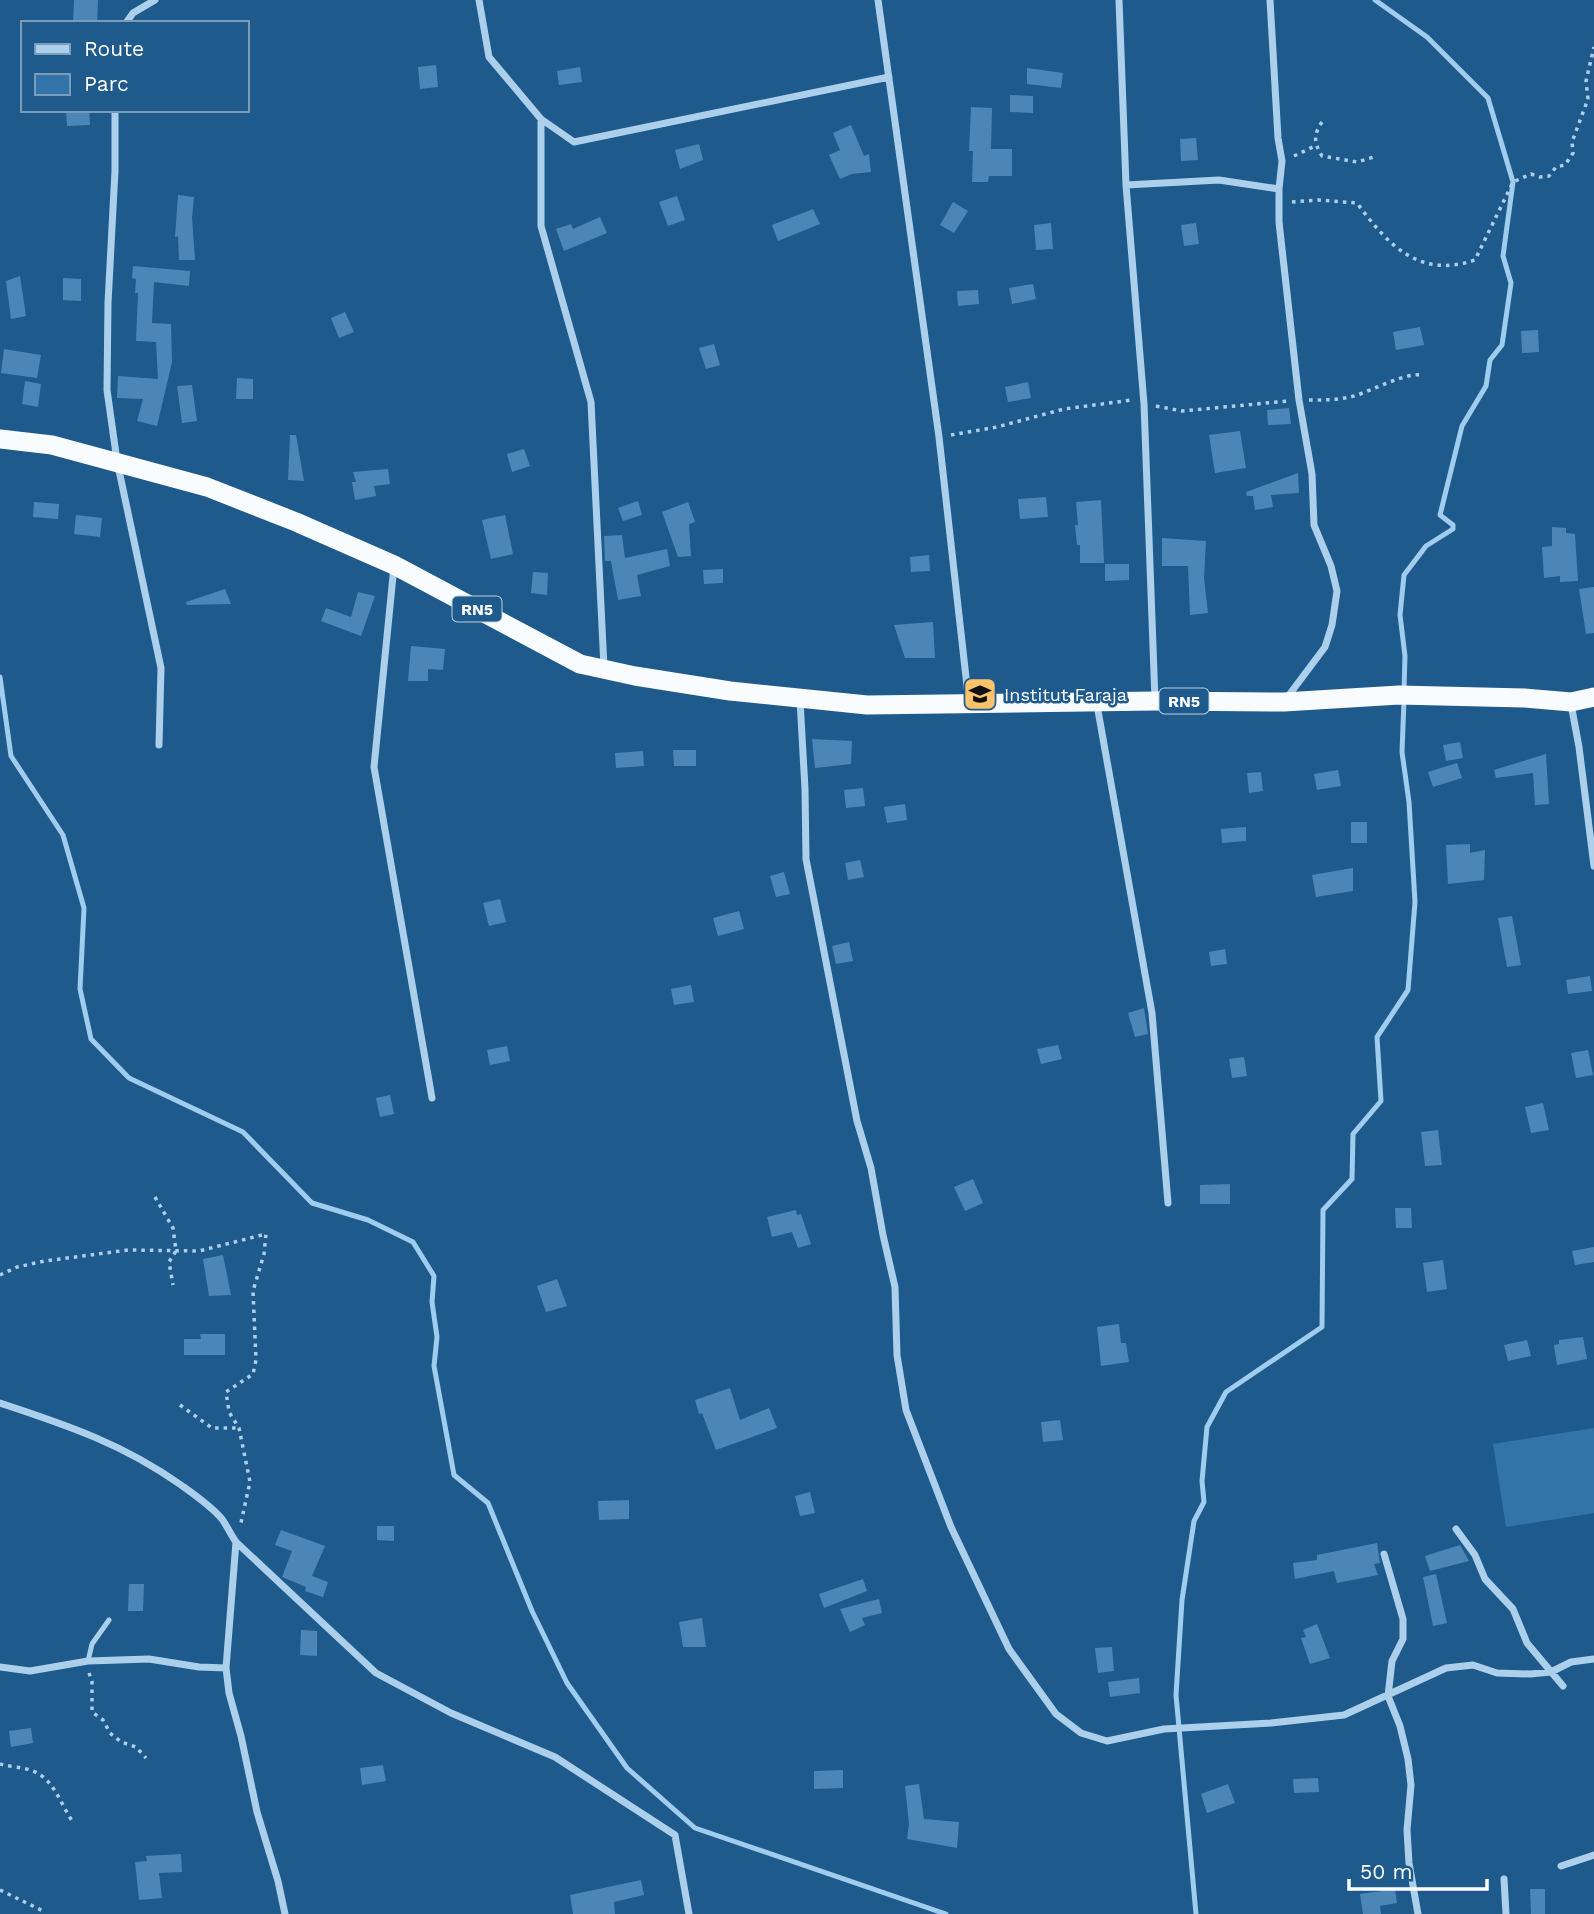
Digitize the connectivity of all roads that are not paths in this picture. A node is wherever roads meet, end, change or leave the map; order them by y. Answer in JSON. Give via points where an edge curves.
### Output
{"nodes":[{"id":1,"x":155,"y":0,"type":"edge"},
{"id":2,"x":479,"y":0,"type":"edge"},
{"id":3,"x":878,"y":0,"type":"edge"},
{"id":4,"x":1119,"y":0,"type":"edge"},
{"id":5,"x":1270,"y":0,"type":"edge"},
{"id":6,"x":127,"y":21,"type":"edge"},
{"id":7,"x":889,"y":77,"type":"junction"},
{"id":8,"x":115,"y":112,"type":"edge"},
{"id":9,"x":541,"y":119,"type":"junction"},
{"id":10,"x":1126,"y":185,"type":"junction"},
{"id":11,"x":1279,"y":189,"type":"junction"},
{"id":12,"x":0,"y":439,"type":"edge"},
{"id":13,"x":117,"y":461,"type":"junction"},
{"id":14,"x":394,"y":565,"type":"junction"},
{"id":15,"x":604,"y":671,"type":"junction"},
{"id":16,"x":1594,"y":697,"type":"edge"},
{"id":17,"x":800,"y":699,"type":"junction"},
{"id":18,"x":1155,"y":701,"type":"junction"},
{"id":19,"x":1097,"y":702,"type":"junction"},
{"id":20,"x":1284,"y":702,"type":"junction"},
{"id":21,"x":1571,"y":702,"type":"junction"},
{"id":22,"x":969,"y":704,"type":"junction"},
{"id":23,"x":159,"y":745,"type":"dead end"},
{"id":24,"x":1594,"y":866,"type":"edge"},
{"id":25,"x":432,"y":1098,"type":"dead end"},
{"id":26,"x":1168,"y":1203,"type":"dead end"},
{"id":27,"x":0,"y":1403,"type":"edge"},
{"id":28,"x":1456,"y":1529,"type":"dead end"},
{"id":29,"x":236,"y":1542,"type":"junction"},
{"id":30,"x":1384,"y":1554,"type":"dead end"},
{"id":31,"x":109,"y":1620,"type":"dead end"},
{"id":32,"x":1594,"y":1659,"type":"edge"},
{"id":33,"x":88,"y":1661,"type":"junction"},
{"id":34,"x":0,"y":1667,"type":"edge"},
{"id":35,"x":226,"y":1668,"type":"junction"},
{"id":36,"x":1551,"y":1672,"type":"junction"},
{"id":37,"x":1563,"y":1686,"type":"dead end"},
{"id":38,"x":1388,"y":1696,"type":"junction"},
{"id":39,"x":1591,"y":1857,"type":"edge"},
{"id":40,"x":1561,"y":1866,"type":"dead end"},
{"id":41,"x":1504,"y":1879,"type":"dead end"},
{"id":42,"x":285,"y":1914,"type":"edge"},
{"id":43,"x":689,"y":1914,"type":"edge"},
{"id":44,"x":1418,"y":1914,"type":"edge"},
{"id":45,"x":1506,"y":1914,"type":"edge"}],
"edges":[{"from":1,"to":6,"type":"street"},
{"from":2,"to":9,"type":"street","via":[[489,57]]},
{"from":3,"to":7,"type":"street"},
{"from":4,"to":10,"type":"street"},
{"from":5,"to":11,"type":"street","via":[[1282,161]]},
{"from":7,"to":9,"type":"street","via":[[574,142]]},
{"from":7,"to":22,"type":"street","via":[[939,437]]},
{"from":8,"to":13,"type":"street","via":[[107,390]]},
{"from":9,"to":15,"type":"street","via":[[541,226],[591,402]]},
{"from":10,"to":11,"type":"street","via":[[1219,180]]},
{"from":10,"to":18,"type":"street","via":[[1144,404]]},
{"from":11,"to":20,"type":"street","via":[[1314,525],[1337,590],[1325,647]]},
{"from":12,"to":13,"type":"highway","number":"RN5","via":[[52,445]]},
{"from":13,"to":14,"type":"highway","number":"RN5","via":[[207,486]]},
{"from":13,"to":23,"type":"street","via":[[161,668]]},
{"from":14,"to":15,"type":"highway","number":"RN5","via":[[569,659]]},
{"from":14,"to":25,"type":"street","via":[[374,767]]},
{"from":15,"to":17,"type":"highway","number":"RN5"},
{"from":16,"to":21,"type":"highway","number":"RN5"},
{"from":17,"to":22,"type":"highway","number":"RN5","via":[[867,705]]},
{"from":17,"to":38,"type":"street","via":[[806,859],[895,1287],[896,1347],[906,1410],[951,1527],[1009,1649],[1056,1714],[1081,1733],[1107,1741],[1164,1729],[1344,1715]]},
{"from":18,"to":19,"type":"highway","number":"RN5"},
{"from":18,"to":20,"type":"highway","number":"RN5"},
{"from":19,"to":22,"type":"highway","number":"RN5"},
{"from":19,"to":26,"type":"street","via":[[1152,1013]]},
{"from":20,"to":21,"type":"highway","number":"RN5","via":[[1404,695]]},
{"from":21,"to":24,"type":"street"},
{"from":27,"to":29,"type":"street","via":[[97,1437],[148,1462],[197,1496],[222,1519]]},
{"from":28,"to":36,"type":"street","via":[[1486,1578],[1513,1609],[1527,1643]]},
{"from":29,"to":35,"type":"street"},
{"from":29,"to":43,"type":"street","via":[[376,1673],[452,1713],[555,1757],[675,1835]]},
{"from":30,"to":38,"type":"street","via":[[1403,1619],[1403,1639],[1392,1661]]},
{"from":31,"to":33,"type":"lane","via":[[92,1644]]},
{"from":32,"to":36,"type":"street","via":[[1571,1662]]},
{"from":33,"to":34,"type":"street","via":[[30,1671]]},
{"from":33,"to":35,"type":"street","via":[[149,1659]]},
{"from":35,"to":42,"type":"street"},
{"from":36,"to":37,"type":"street"},
{"from":36,"to":38,"type":"street","via":[[1497,1673],[1473,1665],[1446,1668]]},
{"from":38,"to":44,"type":"street","via":[[1408,1759],[1409,1863]]},
{"from":39,"to":40,"type":"street"},
{"from":41,"to":45,"type":"street"}]}
